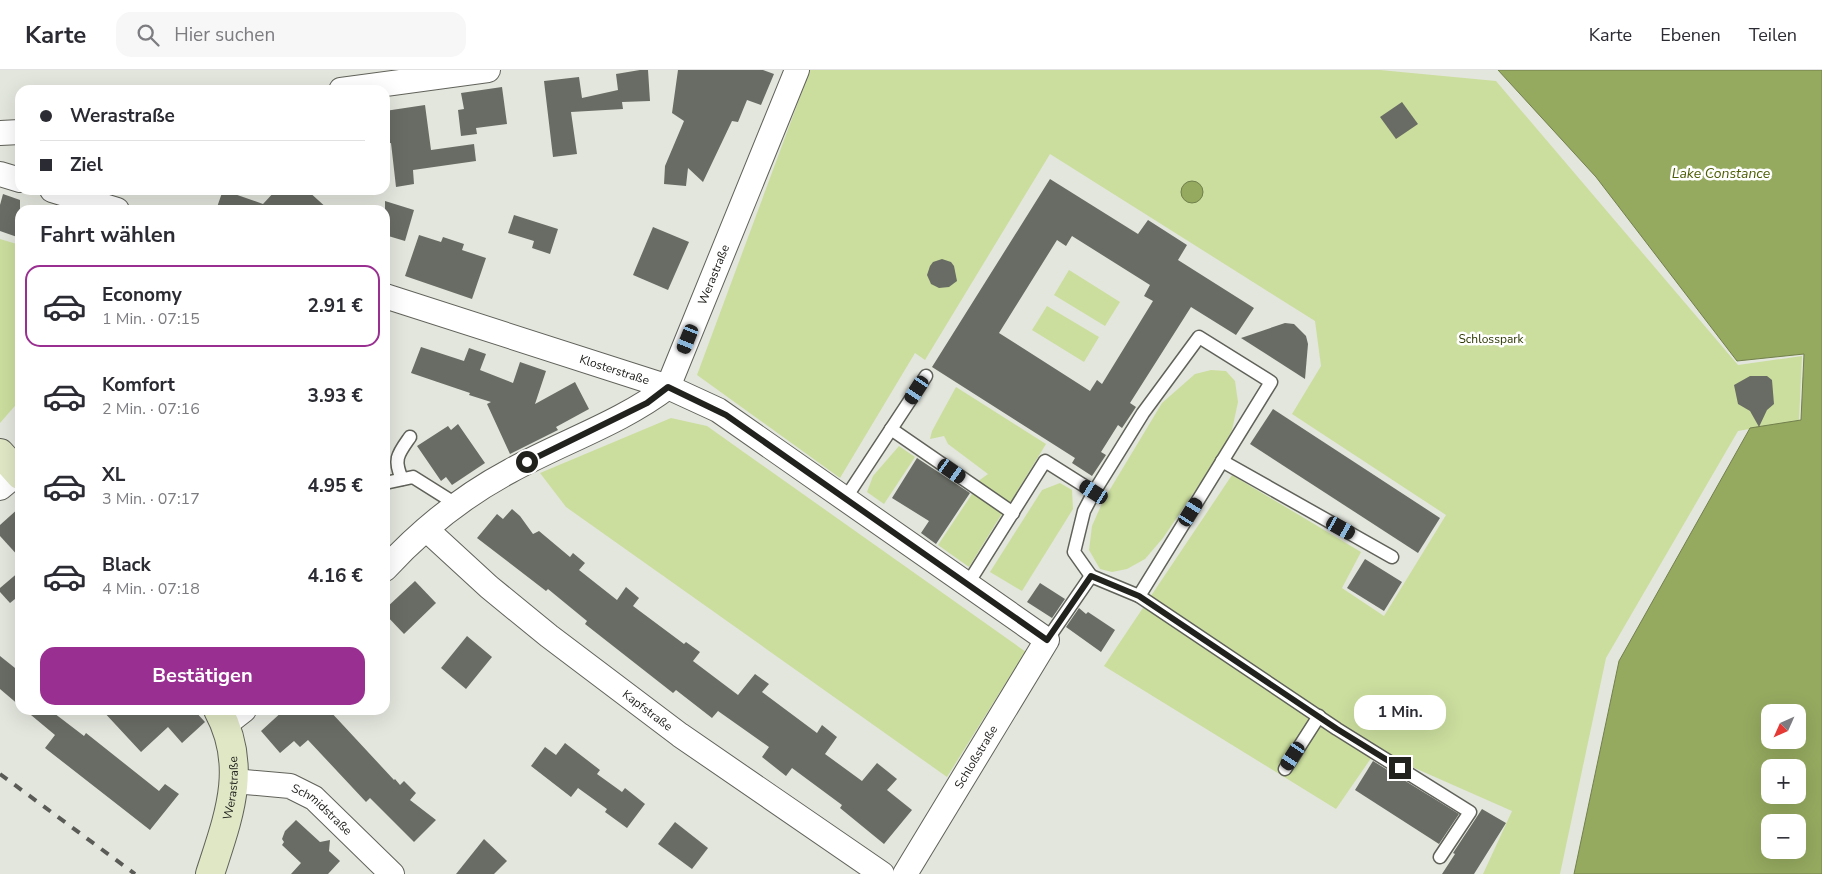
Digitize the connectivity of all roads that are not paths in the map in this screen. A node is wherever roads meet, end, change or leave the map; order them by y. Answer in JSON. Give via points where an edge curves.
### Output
{"nodes":[{"id":1,"x":488,"y":70,"type":"edge"},
{"id":2,"x":798,"y":70,"type":"edge"},
{"id":3,"x":388,"y":77,"type":"edge"},
{"id":4,"x":359,"y":85,"type":"edge"},
{"id":5,"x":15,"y":132,"type":"edge"},
{"id":6,"x":0,"y":133,"type":"edge"},
{"id":7,"x":0,"y":174,"type":"edge"},
{"id":8,"x":15,"y":178,"type":"edge"},
{"id":9,"x":68,"y":195,"type":"edge"},
{"id":10,"x":101,"y":205,"type":"edge"},
{"id":11,"x":390,"y":298,"type":"edge"},
{"id":12,"x":926,"y":376,"type":"dead end"},
{"id":13,"x":668,"y":387,"type":"junction"},
{"id":14,"x":891,"y":429,"type":"junction"},
{"id":15,"x":410,"y":437,"type":"dead end"},
{"id":16,"x":0,"y":453,"type":"edge"},
{"id":17,"x":1222,"y":462,"type":"junction"},
{"id":18,"x":12,"y":479,"type":"edge"},
{"id":19,"x":402,"y":480,"type":"junction"},
{"id":20,"x":390,"y":482,"type":"edge"},
{"id":21,"x":1094,"y":492,"type":"junction"},
{"id":22,"x":845,"y":499,"type":"junction"},
{"id":23,"x":456,"y":504,"type":"junction"},
{"id":24,"x":1013,"y":513,"type":"junction"},
{"id":25,"x":427,"y":530,"type":"junction"},
{"id":26,"x":1392,"y":557,"type":"dead end"},
{"id":27,"x":390,"y":564,"type":"edge"},
{"id":28,"x":1091,"y":576,"type":"junction"},
{"id":29,"x":967,"y":584,"type":"junction"},
{"id":30,"x":1139,"y":596,"type":"junction"},
{"id":31,"x":1047,"y":640,"type":"junction"},
{"id":32,"x":230,"y":715,"type":"edge"},
{"id":33,"x":1319,"y":716,"type":"junction"},
{"id":34,"x":1285,"y":769,"type":"dead end"},
{"id":35,"x":234,"y":781,"type":"junction"},
{"id":36,"x":1440,"y":857,"type":"dead end"},
{"id":37,"x":913,"y":870,"type":"edge"},
{"id":38,"x":210,"y":874,"type":"edge"},
{"id":39,"x":392,"y":874,"type":"edge"},
{"id":40,"x":882,"y":874,"type":"edge"}],
"edges":[{"from":1,"to":3,"type":"street"},
{"from":2,"to":13,"type":"street","name":"Werastraße"},
{"from":3,"to":4,"type":"street"},
{"from":5,"to":6,"type":"street"},
{"from":7,"to":8,"type":"street"},
{"from":9,"to":10,"type":"street"},
{"from":11,"to":13,"type":"street","name":"Klosterstraße"},
{"from":12,"to":14,"type":"lane"},
{"from":13,"to":22,"type":"street","name":"Klosterstraße","via":[[718,410]]},
{"from":13,"to":23,"type":"street","via":[[647,403],[510,471]]},
{"from":14,"to":22,"type":"lane"},
{"from":14,"to":24,"type":"lane"},
{"from":15,"to":19,"type":"lane","via":[[397,456],[396,467]]},
{"from":16,"to":18,"type":"main road"},
{"from":17,"to":21,"type":"lane","via":[[1271,382],[1199,337],[1143,413]]},
{"from":17,"to":26,"type":"lane"},
{"from":17,"to":30,"type":"lane"},
{"from":19,"to":20,"type":"lane"},
{"from":19,"to":23,"type":"lane","via":[[413,477]]},
{"from":21,"to":24,"type":"lane","via":[[1045,461]]},
{"from":21,"to":28,"type":"lane","via":[[1084,510],[1074,552]]},
{"from":22,"to":29,"type":"street","name":"Klosterstraße"},
{"from":23,"to":25,"type":"street"},
{"from":24,"to":29,"type":"lane"},
{"from":25,"to":27,"type":"street"},
{"from":25,"to":40,"type":"street","name":"Kapfstraße","via":[[549,636],[680,735]]},
{"from":28,"to":30,"type":"lane"},
{"from":28,"to":31,"type":"lane"},
{"from":29,"to":31,"type":"street","name":"Klosterstraße"},
{"from":30,"to":33,"type":"lane"},
{"from":31,"to":37,"type":"street","name":"Schloßstraße"},
{"from":32,"to":35,"type":"main road","name":"Werastraße"},
{"from":33,"to":34,"type":"lane"},
{"from":33,"to":36,"type":"lane","via":[[1470,812]]},
{"from":35,"to":38,"type":"main road","name":"Werastraße","via":[[230,812]]},
{"from":35,"to":39,"type":"street","name":"Schmidstraße","via":[[290,786],[314,798]]}]}
